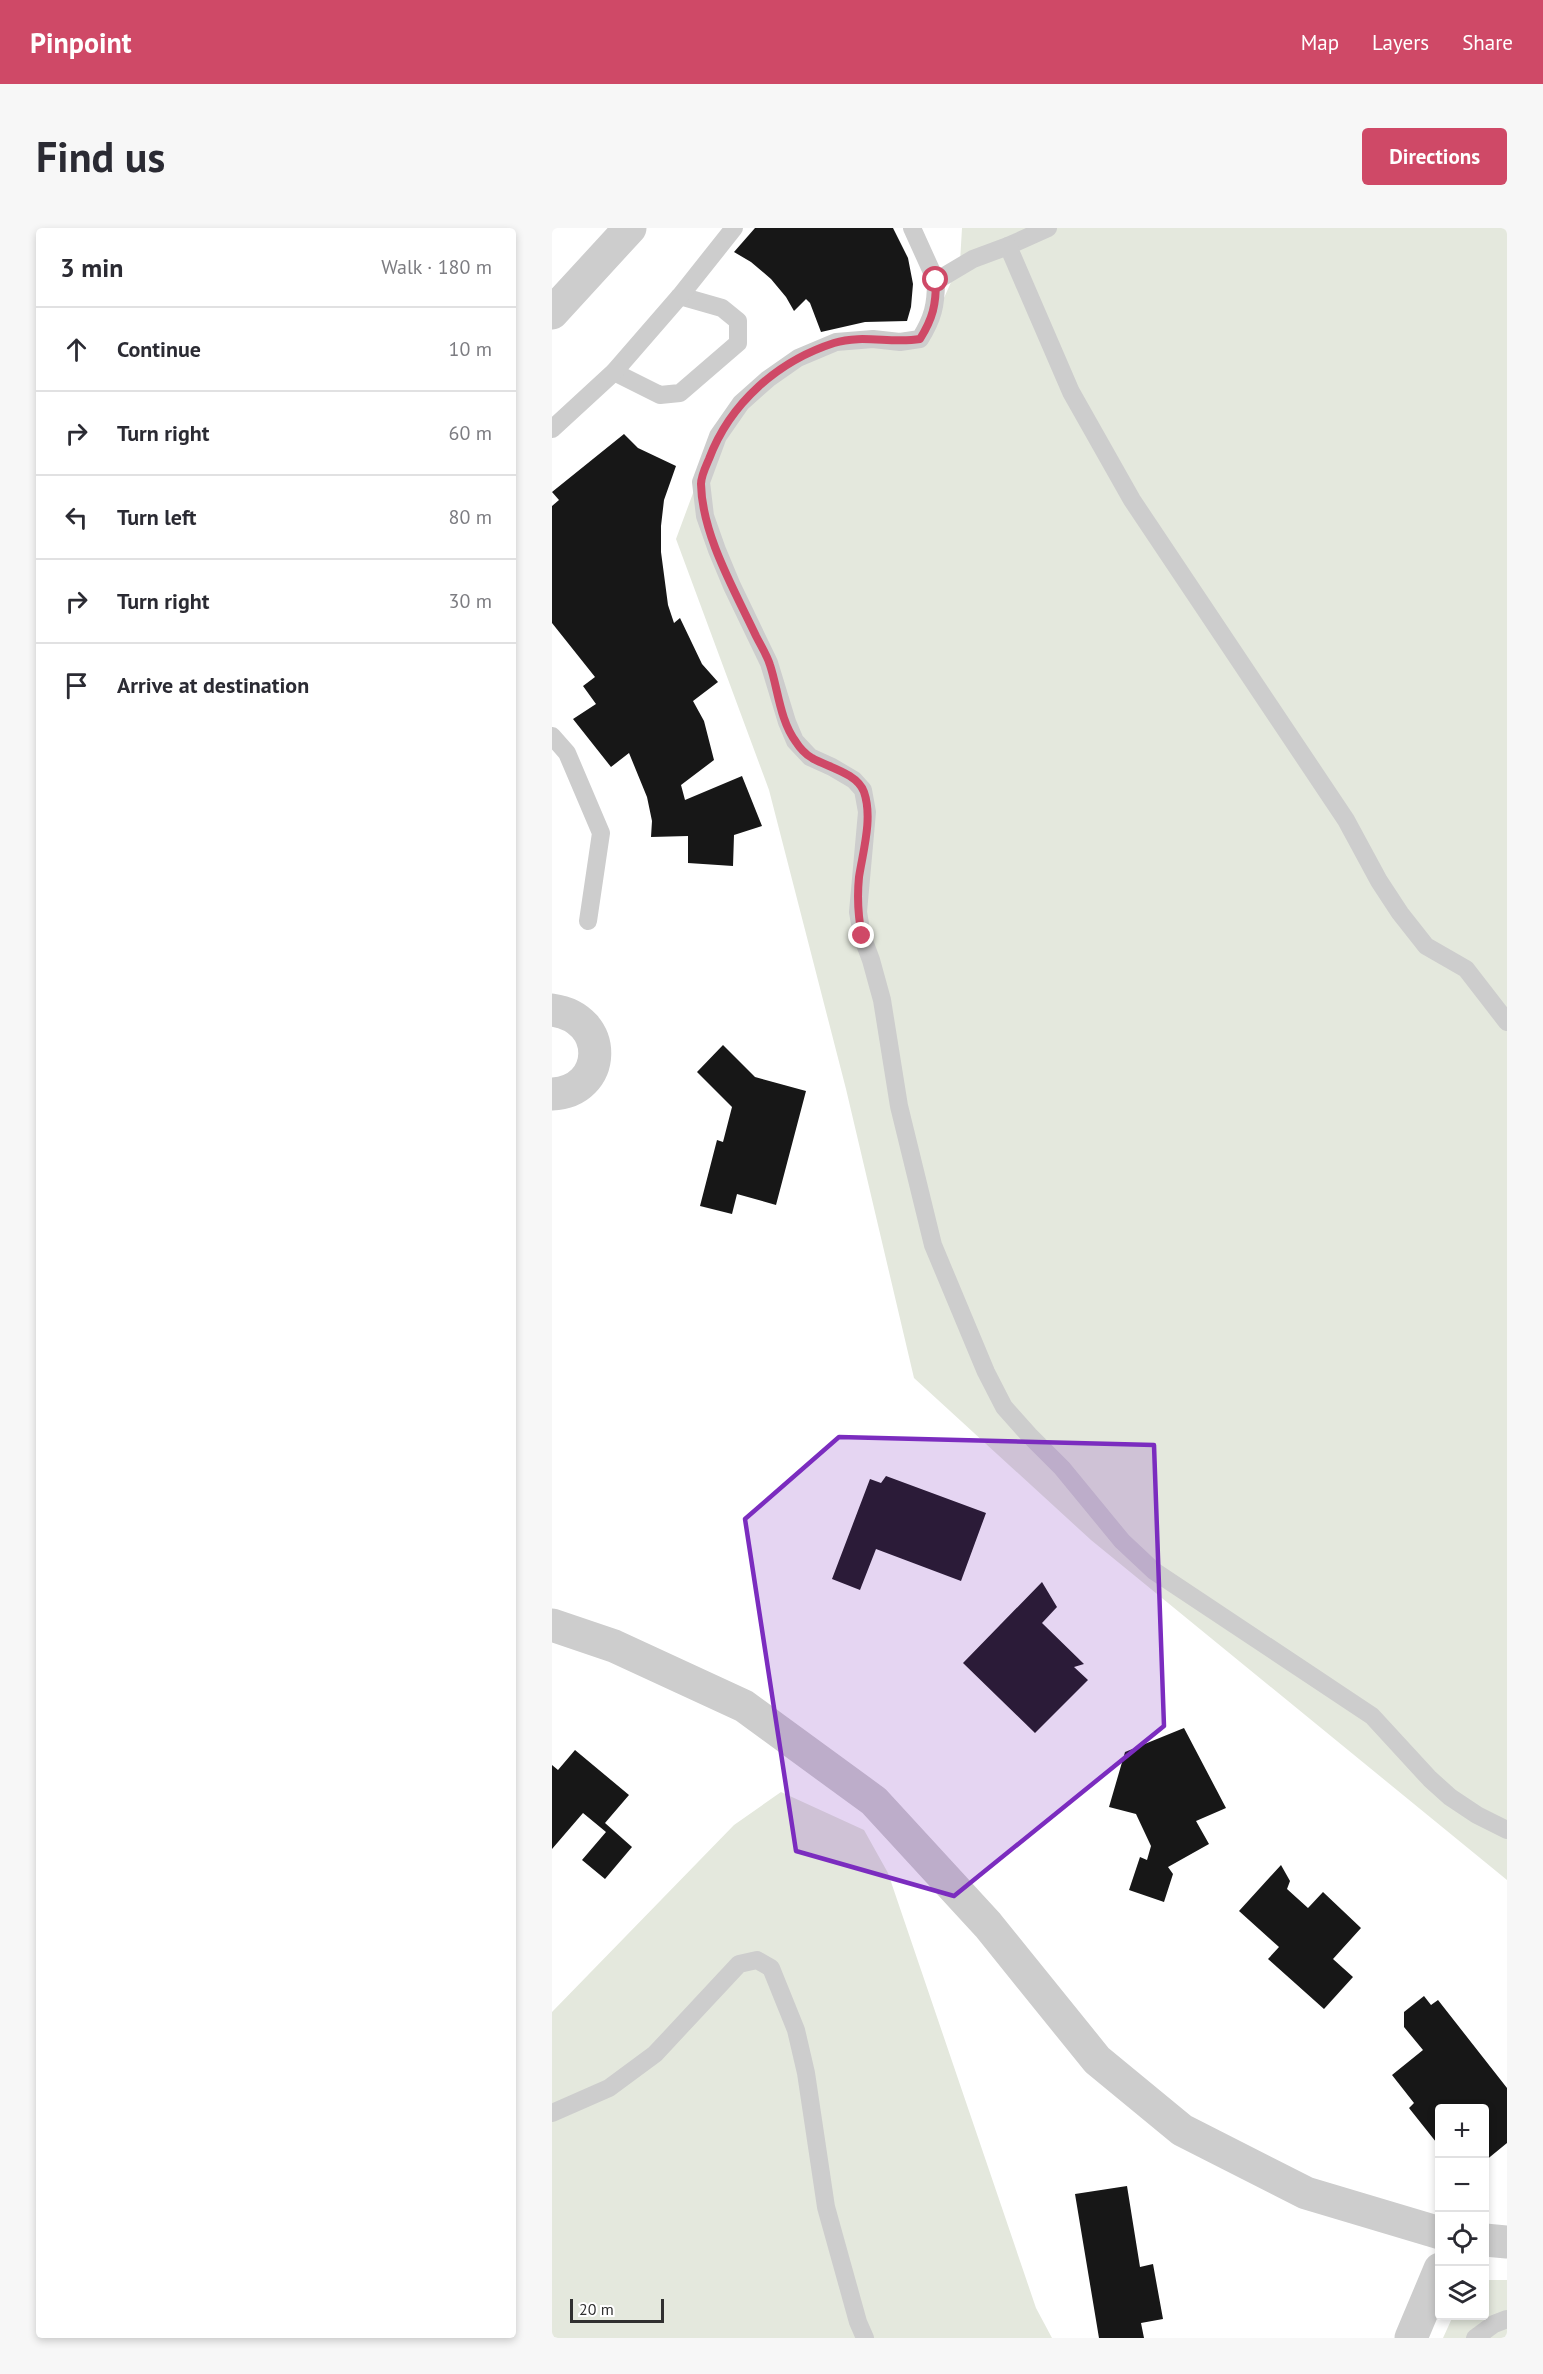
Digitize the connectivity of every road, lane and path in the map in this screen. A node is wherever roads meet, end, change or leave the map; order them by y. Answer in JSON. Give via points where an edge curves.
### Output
{"nodes":[{"id":1,"x":630,"y":228,"type":"edge"},
{"id":2,"x":734,"y":228,"type":"edge"},
{"id":3,"x":912,"y":228,"type":"edge"},
{"id":4,"x":1048,"y":228,"type":"edge"},
{"id":5,"x":1008,"y":246,"type":"junction"},
{"id":6,"x":936,"y":280,"type":"junction"},
{"id":7,"x":680,"y":296,"type":"junction"},
{"id":8,"x":552,"y":314,"type":"edge"},
{"id":9,"x":614,"y":372,"type":"junction"},
{"id":10,"x":552,"y":429,"type":"edge"},
{"id":11,"x":552,"y":736,"type":"edge"},
{"id":12,"x":588,"y":921,"type":"dead end"},
{"id":13,"x":552,"y":1010,"type":"edge"},
{"id":14,"x":1507,"y":1022,"type":"edge"},
{"id":15,"x":552,"y":1094,"type":"edge"},
{"id":16,"x":552,"y":1625,"type":"edge"},
{"id":17,"x":1507,"y":1830,"type":"edge"},
{"id":18,"x":552,"y":2114,"type":"edge"},
{"id":19,"x":1435,"y":2232,"type":"edge"},
{"id":20,"x":1489,"y":2240,"type":"edge"},
{"id":21,"x":1507,"y":2242,"type":"edge"},
{"id":22,"x":1435,"y":2281,"type":"edge"},
{"id":23,"x":1507,"y":2319,"type":"edge"},
{"id":24,"x":865,"y":2338,"type":"edge"},
{"id":25,"x":1411,"y":2338,"type":"edge"},
{"id":26,"x":1475,"y":2338,"type":"edge"}],
"edges":[{"from":1,"to":8,"type":"street"},
{"from":2,"to":7,"type":"lane"},
{"from":3,"to":6,"type":"lane"},
{"from":4,"to":5,"type":"lane"},
{"from":5,"to":6,"type":"lane","via":[[973,259]]},
{"from":5,"to":14,"type":"lane","via":[[1071,392],[1132,500],[1346,820],[1400,913],[1426,946],[1466,969]]},
{"from":6,"to":17,"type":"lane","via":[[931,320],[920,339],[836,342],[798,358],[768,379],[741,404],[718,436],[701,482],[705,516],[717,550],[770,663],[795,741],[810,758],[854,780],[863,790],[867,812],[858,912],[882,1000],[899,1106],[933,1245],[1004,1407],[1062,1468],[1122,1541],[1154,1571],[1372,1716],[1450,1797]]},
{"from":7,"to":9,"type":"lane"},
{"from":7,"to":9,"type":"lane","via":[[722,308],[738,321],[738,343],[680,393],[660,395]]},
{"from":9,"to":10,"type":"lane"},
{"from":11,"to":12,"type":"lane","via":[[567,753],[602,833]]},
{"from":13,"to":15,"type":"street","via":[[566,1012],[587,1028],[595,1053],[586,1079],[575,1088]]},
{"from":16,"to":19,"type":"street","via":[[614,1646],[744,1706],[874,1801],[988,1925],[1097,2060],[1182,2130],[1306,2193]]},
{"from":18,"to":24,"type":"lane","via":[[609,2088],[655,2054],[739,1964],[757,1960],[771,1968],[796,2030],[826,2207]]},
{"from":20,"to":21,"type":"street"},
{"from":22,"to":25,"type":"street"},
{"from":23,"to":26,"type":"lane"}]}
